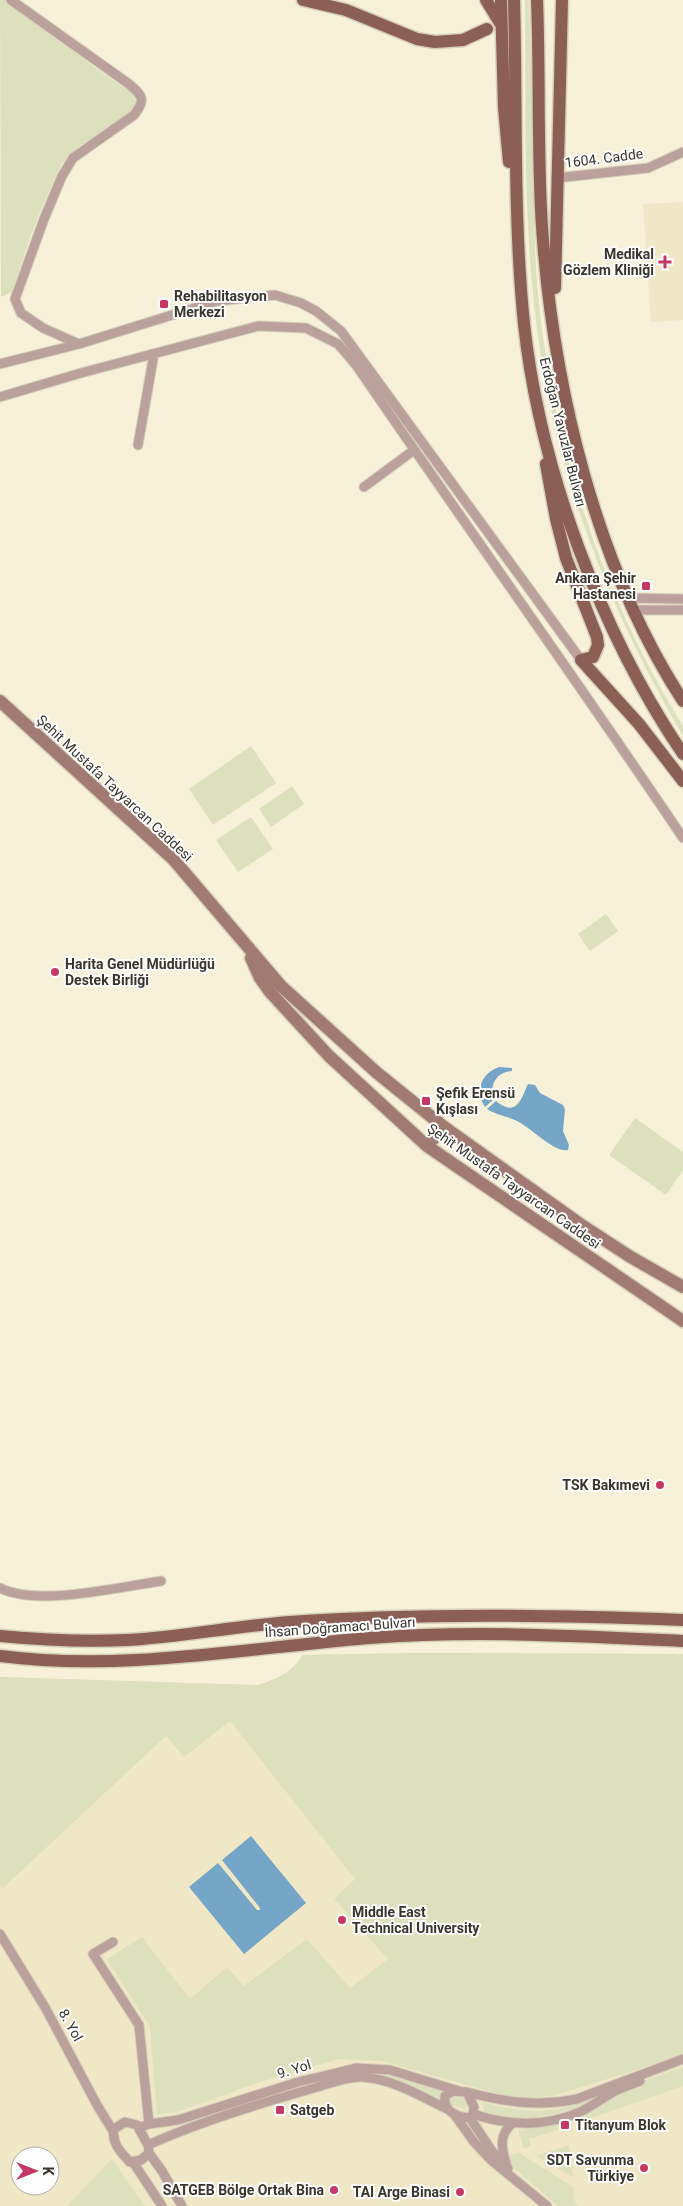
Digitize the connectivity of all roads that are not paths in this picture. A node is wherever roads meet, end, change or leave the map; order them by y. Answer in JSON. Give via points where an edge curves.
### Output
{"nodes":[{"id":1,"x":11,"y":0,"type":"edge"},
{"id":2,"x":303,"y":0,"type":"edge"},
{"id":3,"x":486,"y":0,"type":"edge"},
{"id":4,"x":501,"y":0,"type":"edge"},
{"id":5,"x":514,"y":0,"type":"edge"},
{"id":6,"x":536,"y":0,"type":"edge"},
{"id":7,"x":562,"y":0,"type":"edge"},
{"id":8,"x":501,"y":26,"type":"junction"},
{"id":9,"x":487,"y":29,"type":"dead end"},
{"id":10,"x":683,"y":152,"type":"edge"},
{"id":11,"x":556,"y":178,"type":"junction"},
{"id":12,"x":517,"y":219,"type":"junction"},
{"id":13,"x":552,"y":313,"type":"junction"},
{"id":14,"x":79,"y":344,"type":"junction"},
{"id":15,"x":154,"y":354,"type":"junction"},
{"id":16,"x":0,"y":364,"type":"edge"},
{"id":17,"x":534,"y":386,"type":"junction"},
{"id":18,"x":0,"y":397,"type":"edge"},
{"id":19,"x":138,"y":445,"type":"dead end"},
{"id":20,"x":414,"y":450,"type":"junction"},
{"id":21,"x":364,"y":487,"type":"dead end"},
{"id":22,"x":683,"y":599,"type":"edge"},
{"id":23,"x":631,"y":604,"type":"junction"},
{"id":24,"x":683,"y":610,"type":"edge"},
{"id":25,"x":581,"y":660,"type":"junction"},
{"id":26,"x":683,"y":701,"type":"edge"},
{"id":27,"x":0,"y":702,"type":"edge"},
{"id":28,"x":683,"y":754,"type":"edge"},
{"id":29,"x":683,"y":781,"type":"edge"},
{"id":30,"x":683,"y":838,"type":"edge"},
{"id":31,"x":246,"y":946,"type":"junction"},
{"id":32,"x":444,"y":1127,"type":"junction"},
{"id":33,"x":427,"y":1146,"type":"junction"},
{"id":34,"x":683,"y":1287,"type":"edge"},
{"id":35,"x":683,"y":1321,"type":"edge"},
{"id":36,"x":161,"y":1581,"type":"dead end"},
{"id":37,"x":0,"y":1588,"type":"edge"},
{"id":38,"x":683,"y":1620,"type":"edge"},
{"id":39,"x":0,"y":1636,"type":"edge"},
{"id":40,"x":683,"y":1641,"type":"edge"},
{"id":41,"x":0,"y":1656,"type":"edge"},
{"id":42,"x":0,"y":1934,"type":"edge"},
{"id":43,"x":113,"y":1942,"type":"dead end"},
{"id":44,"x":683,"y":2059,"type":"edge"},
{"id":45,"x":683,"y":2065,"type":"edge"},
{"id":46,"x":463,"y":2092,"type":"junction"},
{"id":47,"x":254,"y":2096,"type":"junction"},
{"id":48,"x":259,"y":2105,"type":"junction"},
{"id":49,"x":450,"y":2111,"type":"junction"},
{"id":50,"x":472,"y":2116,"type":"junction"},
{"id":51,"x":513,"y":2123,"type":"junction"},
{"id":52,"x":149,"y":2124,"type":"junction"},
{"id":53,"x":139,"y":2128,"type":"junction"},
{"id":54,"x":113,"y":2131,"type":"junction"},
{"id":55,"x":149,"y":2148,"type":"junction"},
{"id":56,"x":133,"y":2162,"type":"junction"},
{"id":57,"x":506,"y":2166,"type":"junction"},
{"id":58,"x":529,"y":2191,"type":"junction"},
{"id":59,"x":162,"y":2206,"type":"edge"},
{"id":60,"x":182,"y":2206,"type":"edge"},
{"id":61,"x":547,"y":2206,"type":"edge"}],
"edges":[{"from":1,"to":14,"type":"street","via":[[129,84],[142,100],[134,115],[73,158],[44,219],[15,299],[21,314]]},
{"from":2,"to":9,"type":"main road","via":[[346,10],[417,40],[463,40]]},
{"from":3,"to":8,"type":"main road"},
{"from":4,"to":8,"type":"main road"},
{"from":5,"to":12,"type":"main road","name":"Erdoğan Yavuzlar Bulvarı"},
{"from":6,"to":13,"type":"main road","name":"Erdoğan Yavuzlar Bulvarı","via":[[542,219]]},
{"from":7,"to":11,"type":"main road"},
{"from":8,"to":12,"type":"main road","via":[[505,135]]},
{"from":10,"to":11,"type":"street","name":"1604. Cadde","via":[[648,168]]},
{"from":11,"to":13,"type":"main road","via":[[556,274]]},
{"from":12,"to":17,"type":"main road","name":"Erdoğan Yavuzlar Bulvarı","via":[[524,326]]},
{"from":13,"to":23,"type":"main road","name":"Erdoğan Yavuzlar Bulvarı","via":[[571,421],[587,482],[605,542]]},
{"from":14,"to":16,"type":"street"},
{"from":14,"to":25,"type":"street","via":[[217,301],[275,295],[316,311],[341,331]]},
{"from":15,"to":18,"type":"street"},
{"from":15,"to":19,"type":"street"},
{"from":15,"to":20,"type":"street","via":[[258,326],[306,328],[338,344]]},
{"from":17,"to":25,"type":"main road","via":[[556,519],[570,571],[597,637],[594,656]]},
{"from":17,"to":28,"type":"main road","name":"Erdoğan Yavuzlar Bulvarı","via":[[556,478],[582,557],[627,659]]},
{"from":20,"to":21,"type":"street"},
{"from":20,"to":30,"type":"street"},
{"from":22,"to":23,"type":"street"},
{"from":23,"to":24,"type":"street"},
{"from":23,"to":26,"type":"main road","name":"Erdoğan Yavuzlar Bulvarı"},
{"from":25,"to":29,"type":"main road","via":[[639,724]]},
{"from":27,"to":31,"type":"main road","name":"Şehit Mustafa Tayyarcan Caddesi","via":[[173,859]]},
{"from":31,"to":32,"type":"main road","name":"Şehit Mustafa Tayyarcan Caddesi","via":[[281,986],[321,1023]]},
{"from":31,"to":33,"type":"main road","name":"Şehit Mustafa Tayyarcan Caddesi","via":[[270,992],[329,1056]]},
{"from":32,"to":33,"type":"main road"},
{"from":32,"to":34,"type":"main road","name":"Şehit Mustafa Tayyarcan Caddesi","via":[[580,1224]]},
{"from":33,"to":35,"type":"main road","name":"Şehit Mustafa Tayyarcan Caddesi"},
{"from":36,"to":37,"type":"street","via":[[76,1594],[39,1596]]},
{"from":38,"to":39,"type":"main road","name":"İhsan Doğramacı Bulvarı","via":[[444,1615],[288,1622],[129,1640]]},
{"from":40,"to":41,"type":"main road","name":"İhsan Doğramacı Bulvarı","via":[[557,1635],[440,1635],[372,1638],[133,1660],[43,1661]]},
{"from":42,"to":54,"type":"street","name":"8. Yol","via":[[46,2009]]},
{"from":43,"to":52,"type":"street","via":[[93,1954],[139,2025]]},
{"from":44,"to":46,"type":"street","name":"9. Yol","via":[[561,2102],[529,2104]]},
{"from":45,"to":51,"type":"street","name":"9. Yol","via":[[617,2090],[563,2118]]},
{"from":46,"to":47,"type":"street","name":"9. Yol","via":[[390,2070],[356,2068]]},
{"from":46,"to":49,"type":"street","via":[[445,2096],[444,2102]]},
{"from":46,"to":50,"type":"street","via":[[474,2107]]},
{"from":47,"to":48,"type":"street"},
{"from":47,"to":52,"type":"street","name":"9. Yol","via":[[178,2120]]},
{"from":48,"to":49,"type":"street","name":"9. Yol","via":[[361,2077],[387,2081]]},
{"from":48,"to":55,"type":"street","name":"9. Yol","via":[[174,2134]]},
{"from":49,"to":50,"type":"street","name":"9. Yol"},
{"from":49,"to":58,"type":"street","via":[[491,2160]]},
{"from":50,"to":51,"type":"street","name":"9. Yol"},
{"from":50,"to":57,"type":"street","via":[[492,2151]]},
{"from":51,"to":57,"type":"street","via":[[502,2138]]},
{"from":52,"to":53,"type":"street","name":"9. Yol"},
{"from":53,"to":54,"type":"street","via":[[125,2122]]},
{"from":53,"to":55,"type":"street"},
{"from":54,"to":56,"type":"street","name":"8. Yol","via":[[114,2140],[123,2155]]},
{"from":55,"to":56,"type":"street","via":[[141,2160]]},
{"from":55,"to":60,"type":"street"},
{"from":56,"to":59,"type":"street","name":"8. Yol"},
{"from":57,"to":58,"type":"street"},
{"from":58,"to":61,"type":"street"}]}
